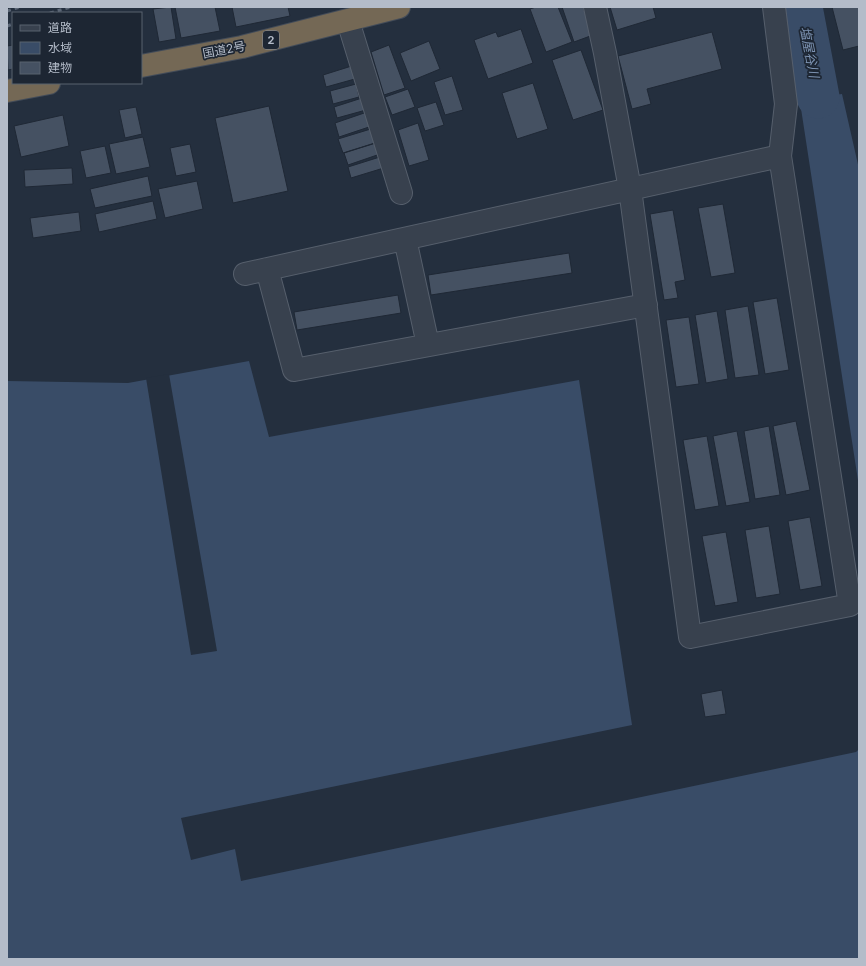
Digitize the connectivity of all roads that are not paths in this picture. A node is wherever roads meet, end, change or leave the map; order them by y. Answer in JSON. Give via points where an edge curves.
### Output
{"nodes":[{"id":1,"x":399,"y":7,"type":"edge"},
{"id":2,"x":595,"y":7,"type":"edge"},
{"id":3,"x":774,"y":7,"type":"edge"},
{"id":4,"x":348,"y":21,"type":"junction"},
{"id":5,"x":142,"y":66,"type":"edge"},
{"id":6,"x":44,"y":84,"type":"edge"},
{"id":7,"x":7,"y":91,"type":"edge"},
{"id":8,"x":780,"y":156,"type":"junction"},
{"id":9,"x":630,"y":189,"type":"junction"},
{"id":10,"x":401,"y":193,"type":"dead end"},
{"id":11,"x":405,"y":239,"type":"junction"},
{"id":12,"x":267,"y":269,"type":"junction"},
{"id":13,"x":245,"y":274,"type":"dead end"},
{"id":14,"x":646,"y":305,"type":"junction"},
{"id":15,"x":428,"y":345,"type":"junction"}],
"edges":[{"from":1,"to":4,"type":"highway","name":"国道2号","number":"2"},
{"from":2,"to":9,"type":"lane"},
{"from":3,"to":8,"type":"lane","via":[[786,104]]},
{"from":4,"to":5,"type":"highway","name":"国道2号","number":"2","via":[[242,47]]},
{"from":4,"to":10,"type":"lane"},
{"from":6,"to":7,"type":"highway"},
{"from":8,"to":9,"type":"lane"},
{"from":8,"to":14,"type":"lane","via":[[850,605],[690,637]]},
{"from":9,"to":11,"type":"lane"},
{"from":9,"to":14,"type":"lane"},
{"from":11,"to":12,"type":"lane"},
{"from":11,"to":15,"type":"lane"},
{"from":12,"to":13,"type":"lane"},
{"from":12,"to":15,"type":"lane","via":[[294,370]]},
{"from":14,"to":15,"type":"lane"}]}
